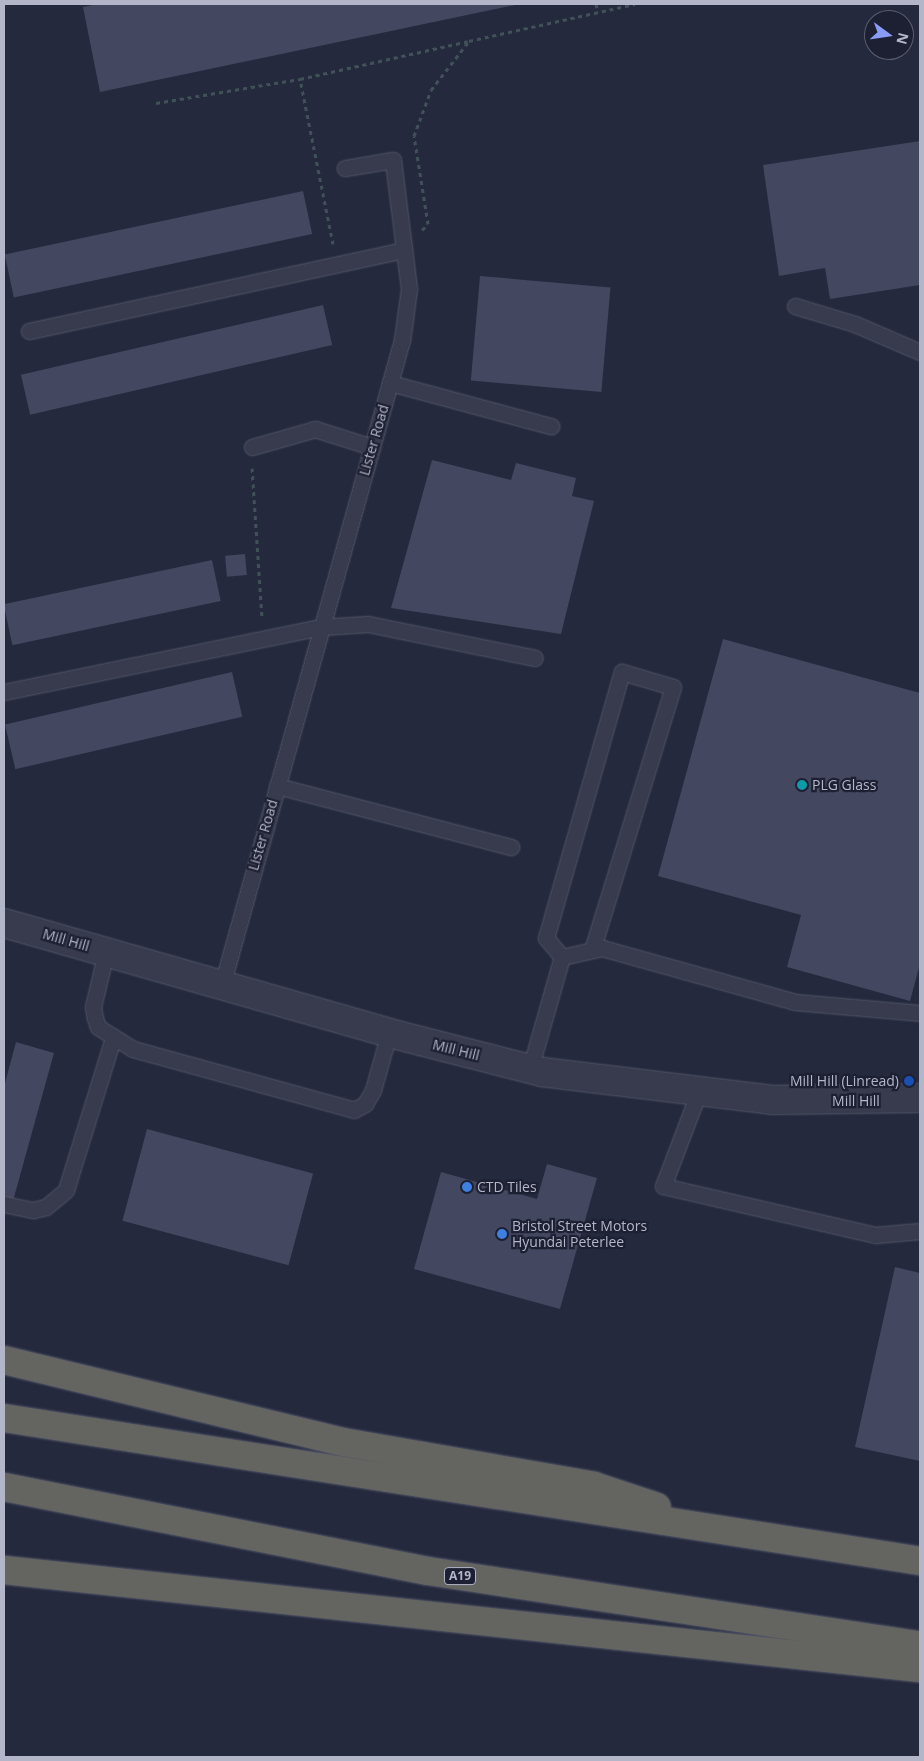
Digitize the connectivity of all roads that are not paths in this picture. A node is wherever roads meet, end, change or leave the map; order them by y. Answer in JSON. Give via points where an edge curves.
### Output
{"nodes":[{"id":1,"x":345,"y":168,"type":"dead end"},
{"id":2,"x":404,"y":250,"type":"junction"},
{"id":3,"x":795,"y":306,"type":"dead end"},
{"id":4,"x":29,"y":332,"type":"dead end"},
{"id":5,"x":920,"y":352,"type":"edge"},
{"id":6,"x":390,"y":383,"type":"junction"},
{"id":7,"x":551,"y":426,"type":"dead end"},
{"id":8,"x":252,"y":447,"type":"road end"},
{"id":9,"x":372,"y":447,"type":"junction"},
{"id":10,"x":322,"y":627,"type":"junction"},
{"id":11,"x":535,"y":658,"type":"dead end"},
{"id":12,"x":4,"y":692,"type":"edge"},
{"id":13,"x":277,"y":786,"type":"junction"},
{"id":14,"x":511,"y":847,"type":"dead end"},
{"id":15,"x":4,"y":923,"type":"edge"},
{"id":16,"x":592,"y":950,"type":"junction"},
{"id":17,"x":106,"y":952,"type":"junction"},
{"id":18,"x":562,"y":957,"type":"junction"},
{"id":19,"x":222,"y":984,"type":"junction"},
{"id":20,"x":920,"y":1013,"type":"edge"},
{"id":21,"x":389,"y":1033,"type":"junction"},
{"id":22,"x":113,"y":1038,"type":"junction"},
{"id":23,"x":530,"y":1069,"type":"junction"},
{"id":24,"x":698,"y":1094,"type":"junction"},
{"id":25,"x":920,"y":1098,"type":"edge"},
{"id":26,"x":4,"y":1204,"type":"edge"},
{"id":27,"x":920,"y":1231,"type":"edge"},
{"id":28,"x":4,"y":1360,"type":"edge"},
{"id":29,"x":4,"y":1418,"type":"edge"},
{"id":30,"x":4,"y":1488,"type":"edge"},
{"id":31,"x":732,"y":1531,"type":"junction"},
{"id":32,"x":920,"y":1561,"type":"edge"},
{"id":33,"x":4,"y":1570,"type":"edge"},
{"id":34,"x":920,"y":1645,"type":"edge"},
{"id":35,"x":920,"y":1668,"type":"edge"}],
"edges":[{"from":1,"to":2,"type":"lane","name":"Lister Road","via":[[393,160]]},
{"from":2,"to":4,"type":"lane"},
{"from":2,"to":6,"type":"lane","name":"Lister Road","via":[[409,289]]},
{"from":3,"to":5,"type":"lane","via":[[855,324]]},
{"from":6,"to":7,"type":"lane"},
{"from":6,"to":9,"type":"lane","name":"Lister Road"},
{"from":8,"to":9,"type":"lane","via":[[315,430]]},
{"from":9,"to":10,"type":"lane","name":"Lister Road"},
{"from":10,"to":11,"type":"lane","via":[[368,624]]},
{"from":10,"to":12,"type":"lane"},
{"from":10,"to":13,"type":"lane","name":"Lister Road"},
{"from":13,"to":14,"type":"lane"},
{"from":13,"to":19,"type":"lane","name":"Lister Road"},
{"from":15,"to":17,"type":"street","name":"Mill Hill"},
{"from":16,"to":18,"type":"lane"},
{"from":16,"to":18,"type":"lane","via":[[673,687],[622,672],[546,938]]},
{"from":16,"to":20,"type":"lane","via":[[602,948],[795,1002]]},
{"from":17,"to":19,"type":"street","name":"Mill Hill"},
{"from":17,"to":22,"type":"lane","via":[[93,1007],[98,1027]]},
{"from":18,"to":23,"type":"lane"},
{"from":19,"to":21,"type":"street","name":"Mill Hill"},
{"from":21,"to":22,"type":"lane","via":[[373,1090],[364,1104],[354,1110],[133,1049]]},
{"from":21,"to":23,"type":"street","name":"Mill Hill"},
{"from":22,"to":26,"type":"lane","via":[[66,1190],[46,1207],[33,1210]]},
{"from":23,"to":24,"type":"street","name":"Mill Hill"},
{"from":24,"to":25,"type":"street","name":"Mill Hill","via":[[772,1100]]},
{"from":24,"to":27,"type":"lane","via":[[662,1186],[875,1235]]},
{"from":28,"to":31,"type":"highway","via":[[343,1442],[594,1486]]},
{"from":29,"to":31,"type":"highway"},
{"from":30,"to":34,"type":"highway","number":"A19","via":[[438,1573]]},
{"from":31,"to":32,"type":"highway"},
{"from":33,"to":35,"type":"highway"}]}
